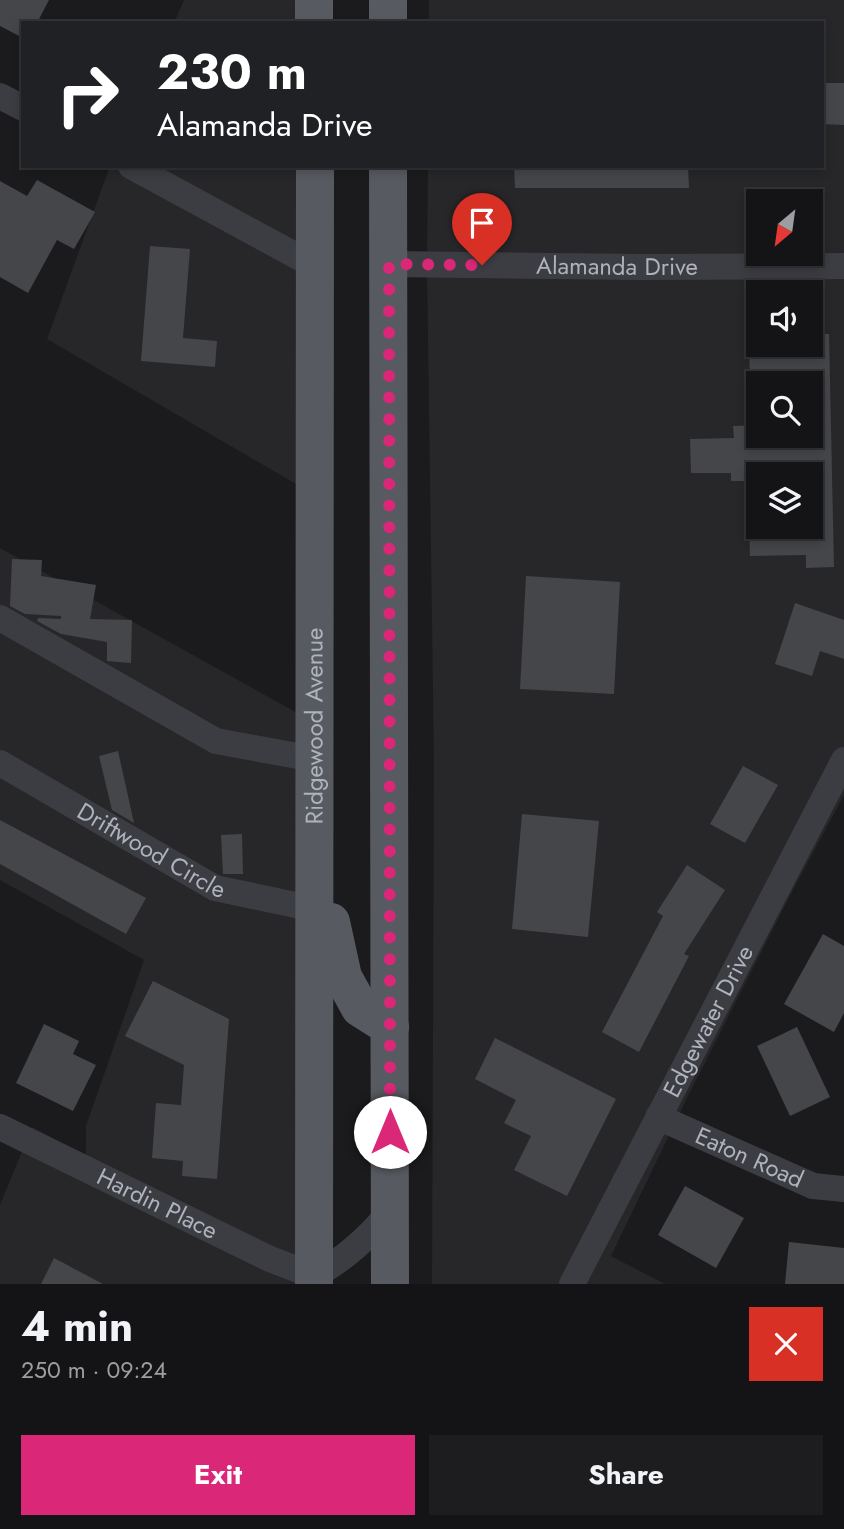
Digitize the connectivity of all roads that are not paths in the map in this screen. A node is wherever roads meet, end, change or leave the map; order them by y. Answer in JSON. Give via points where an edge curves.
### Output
{"nodes":[{"id":1,"x":314,"y":0,"type":"edge"},
{"id":2,"x":388,"y":0,"type":"edge"},
{"id":3,"x":314,"y":21,"type":"edge"},
{"id":4,"x":388,"y":21,"type":"edge"},
{"id":5,"x":0,"y":96,"type":"edge"},
{"id":6,"x":21,"y":107,"type":"edge"},
{"id":7,"x":135,"y":168,"type":"edge"},
{"id":8,"x":315,"y":168,"type":"edge"},
{"id":9,"x":388,"y":168,"type":"edge"},
{"id":10,"x":389,"y":264,"type":"junction"},
{"id":11,"x":315,"y":266,"type":"junction"},
{"id":12,"x":844,"y":266,"type":"edge"},
{"id":13,"x":0,"y":618,"type":"edge"},
{"id":14,"x":314,"y":759,"type":"junction"},
{"id":15,"x":844,"y":760,"type":"edge"},
{"id":16,"x":0,"y":763,"type":"edge"},
{"id":17,"x":315,"y":855,"type":"junction"},
{"id":18,"x":315,"y":909,"type":"junction"},
{"id":19,"x":390,"y":1027,"type":"junction"},
{"id":20,"x":658,"y":1117,"type":"junction"},
{"id":21,"x":0,"y":1128,"type":"edge"},
{"id":22,"x":844,"y":1189,"type":"edge"},
{"id":23,"x":390,"y":1212,"type":"junction"},
{"id":24,"x":314,"y":1280,"type":"edge"},
{"id":25,"x":390,"y":1284,"type":"edge"},
{"id":26,"x":572,"y":1284,"type":"edge"}],
"edges":[{"from":1,"to":3,"type":"main road"},
{"from":2,"to":4,"type":"main road"},
{"from":5,"to":6,"type":"street"},
{"from":7,"to":11,"type":"street"},
{"from":8,"to":11,"type":"main road","name":"Ridgewood Avenue"},
{"from":9,"to":10,"type":"main road"},
{"from":10,"to":12,"type":"street","name":"Alamanda Drive"},
{"from":10,"to":19,"type":"main road"},
{"from":11,"to":14,"type":"main road","name":"Ridgewood Avenue"},
{"from":13,"to":14,"type":"street","via":[[216,741]]},
{"from":14,"to":17,"type":"main road","name":"Ridgewood Avenue"},
{"from":15,"to":20,"type":"street","name":"Edgewater Drive"},
{"from":16,"to":18,"type":"street","name":"Driftwood Circle","via":[[215,888]]},
{"from":17,"to":18,"type":"main road","name":"Ridgewood Avenue"},
{"from":17,"to":19,"type":"main road","via":[[343,977],[360,1007]]},
{"from":18,"to":24,"type":"main road","name":"Ridgewood Avenue"},
{"from":19,"to":23,"type":"main road"},
{"from":20,"to":22,"type":"street","name":"Eaton Road","via":[[813,1186]]},
{"from":20,"to":26,"type":"street","name":"Edgewater Drive"},
{"from":21,"to":24,"type":"street","name":"Hardin Place"},
{"from":23,"to":24,"type":"street","via":[[360,1245]]},
{"from":23,"to":25,"type":"main road"}]}
